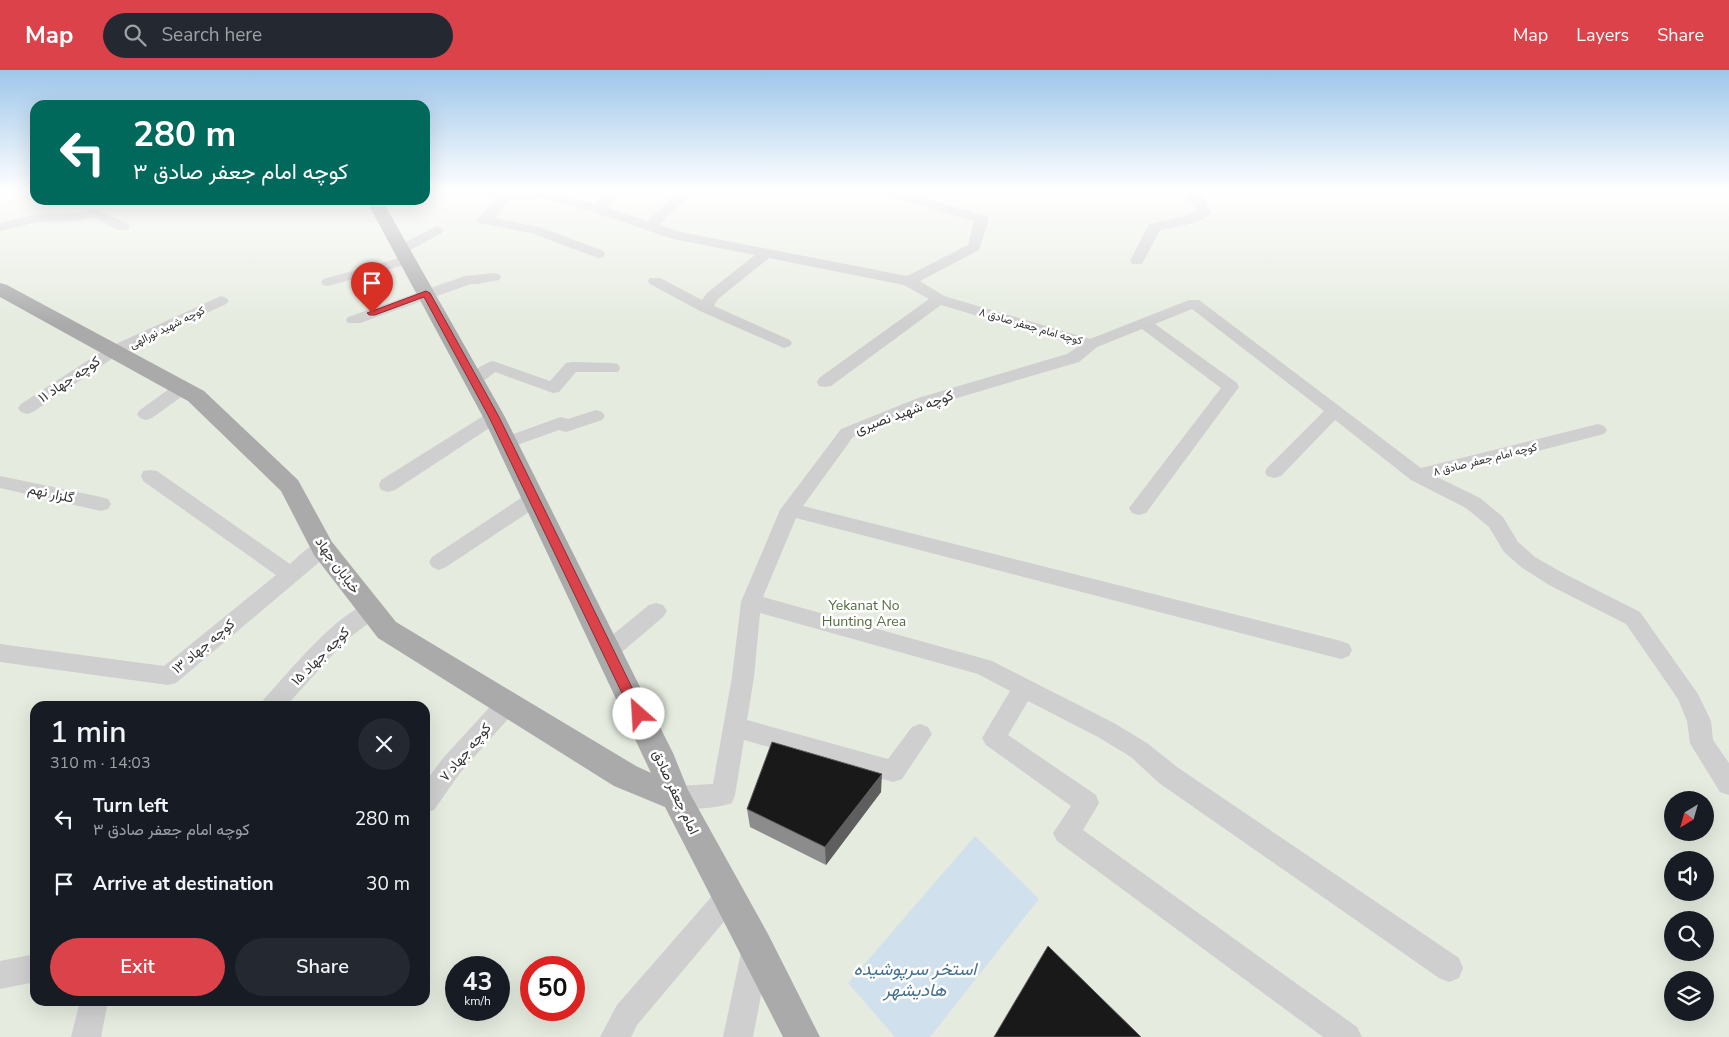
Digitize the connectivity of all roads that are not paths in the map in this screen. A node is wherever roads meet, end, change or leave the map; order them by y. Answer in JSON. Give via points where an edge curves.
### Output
{"nodes":[{"id":1,"x":394,"y":235,"type":"edge"},
{"id":2,"x":430,"y":235,"type":"edge"},
{"id":3,"x":548,"y":235,"type":"edge"},
{"id":4,"x":675,"y":235,"type":"edge"},
{"id":5,"x":977,"y":235,"type":"edge"},
{"id":6,"x":1150,"y":235,"type":"edge"},
{"id":7,"x":767,"y":253,"type":"junction"},
{"id":8,"x":404,"y":254,"type":"junction"},
{"id":9,"x":598,"y":254,"type":"dead end"},
{"id":10,"x":1137,"y":261,"type":"dead end"},
{"id":11,"x":494,"y":277,"type":"dead end"},
{"id":12,"x":655,"y":281,"type":"dead end"},
{"id":13,"x":909,"y":281,"type":"junction"},
{"id":14,"x":328,"y":282,"type":"dead end"},
{"id":15,"x":0,"y":289,"type":"edge"},
{"id":16,"x":426,"y":293,"type":"junction"},
{"id":17,"x":939,"y":299,"type":"junction"},
{"id":18,"x":221,"y":301,"type":"dead end"},
{"id":19,"x":705,"y":308,"type":"junction"},
{"id":20,"x":354,"y":320,"type":"dead end"},
{"id":21,"x":1143,"y":323,"type":"junction"},
{"id":22,"x":784,"y":343,"type":"dead end"},
{"id":23,"x":1091,"y":344,"type":"junction"},
{"id":24,"x":113,"y":351,"type":"junction"},
{"id":25,"x":612,"y":368,"type":"dead end"},
{"id":26,"x":474,"y":380,"type":"junction"},
{"id":27,"x":825,"y":382,"type":"dead end"},
{"id":28,"x":182,"y":388,"type":"junction"},
{"id":29,"x":27,"y":408,"type":"dead end"},
{"id":30,"x":1334,"y":411,"type":"junction"},
{"id":31,"x":146,"y":414,"type":"dead end"},
{"id":32,"x":596,"y":416,"type":"dead end"},
{"id":33,"x":494,"y":417,"type":"junction"},
{"id":34,"x":1598,"y":430,"type":"dead end"},
{"id":35,"x":506,"y":443,"type":"junction"},
{"id":36,"x":1274,"y":472,"type":"dead end"},
{"id":37,"x":1418,"y":475,"type":"junction"},
{"id":38,"x":150,"y":476,"type":"dead end"},
{"id":39,"x":0,"y":482,"type":"edge"},
{"id":40,"x":388,"y":485,"type":"dead end"},
{"id":41,"x":534,"y":500,"type":"junction"},
{"id":42,"x":101,"y":504,"type":"dead end"},
{"id":43,"x":1139,"y":508,"type":"dead end"},
{"id":44,"x":790,"y":510,"type":"junction"},
{"id":45,"x":322,"y":548,"type":"junction"},
{"id":46,"x":439,"y":562,"type":"dead end"},
{"id":47,"x":290,"y":574,"type":"junction"},
{"id":48,"x":750,"y":602,"type":"junction"},
{"id":49,"x":371,"y":610,"type":"junction"},
{"id":50,"x":656,"y":611,"type":"dead end"},
{"id":51,"x":1340,"y":650,"type":"dead end"},
{"id":52,"x":608,"y":651,"type":"junction"},
{"id":53,"x":0,"y":653,"type":"edge"},
{"id":54,"x":1024,"y":687,"type":"junction"},
{"id":55,"x":277,"y":701,"type":"edge"},
{"id":56,"x":507,"y":704,"type":"junction"},
{"id":57,"x":735,"y":727,"type":"junction"},
{"id":58,"x":920,"y":734,"type":"dead end"},
{"id":59,"x":1729,"y":784,"type":"edge"},
{"id":60,"x":430,"y":795,"type":"edge"},
{"id":61,"x":676,"y":797,"type":"junction"},
{"id":62,"x":729,"y":896,"type":"junction"},
{"id":63,"x":756,"y":946,"type":"junction"},
{"id":64,"x":1449,"y":968,"type":"dead end"},
{"id":65,"x":30,"y":969,"type":"edge"},
{"id":66,"x":0,"y":975,"type":"edge"},
{"id":67,"x":93,"y":1006,"type":"edge"},
{"id":68,"x":86,"y":1037,"type":"edge"},
{"id":69,"x":615,"y":1037,"type":"edge"},
{"id":70,"x":738,"y":1037,"type":"edge"},
{"id":71,"x":802,"y":1037,"type":"edge"},
{"id":72,"x":1348,"y":1037,"type":"edge"}],
"edges":[{"from":1,"to":8,"type":"main road","name":"امام جعفر صادق"},
{"from":2,"to":8,"type":"street"},
{"from":3,"to":9,"type":"street"},
{"from":4,"to":7,"type":"street","name":"کوچه امام جعفر صادق ۸"},
{"from":5,"to":13,"type":"street","via":[[974,247]]},
{"from":6,"to":10,"type":"street"},
{"from":7,"to":13,"type":"street","name":"کوچه امام جعفر صادق ۸"},
{"from":7,"to":19,"type":"street","via":[[712,296]]},
{"from":8,"to":14,"type":"street"},
{"from":8,"to":16,"type":"main road","name":"امام جعفر صادق"},
{"from":11,"to":16,"type":"street","via":[[470,279]]},
{"from":12,"to":19,"type":"street"},
{"from":13,"to":17,"type":"street","name":"کوچه امام جعفر صادق ۸"},
{"from":15,"to":24,"type":"main road","name":"خیابان جهاد"},
{"from":16,"to":20,"type":"street"},
{"from":16,"to":26,"type":"main road","name":"امام جعفر صادق"},
{"from":17,"to":23,"type":"street","name":"کوچه امام جعفر صادق ۸"},
{"from":17,"to":27,"type":"street"},
{"from":18,"to":24,"type":"street","name":"کوچه شهید نورالهی"},
{"from":19,"to":22,"type":"street"},
{"from":21,"to":23,"type":"street","name":"کوچه امام جعفر صادق ۸"},
{"from":21,"to":30,"type":"street","name":"کوچه امام جعفر صادق ۸","via":[[1194,303]]},
{"from":21,"to":43,"type":"street","via":[[1231,387]]},
{"from":23,"to":44,"type":"street","name":"کوچه شهید نصیری","via":[[1073,358],[924,402],[846,433]]},
{"from":24,"to":28,"type":"main road","name":"خیابان جهاد"},
{"from":24,"to":29,"type":"street","name":"کوچه جهاد ۱۱"},
{"from":25,"to":26,"type":"street","via":[[572,366],[553,388],[493,366]]},
{"from":26,"to":33,"type":"main road","name":"امام جعفر صادق"},
{"from":28,"to":31,"type":"street"},
{"from":28,"to":45,"type":"main road","name":"خیابان جهاد","via":[[196,396],[290,486]]},
{"from":30,"to":36,"type":"street"},
{"from":30,"to":37,"type":"street","name":"کوچه امام جعفر صادق ۸"},
{"from":32,"to":35,"type":"street","via":[[566,426],[561,423]]},
{"from":33,"to":35,"type":"main road","name":"امام جعفر صادق"},
{"from":33,"to":40,"type":"street"},
{"from":34,"to":37,"type":"street","name":"کوچه امام جعفر صادق ۸"},
{"from":35,"to":41,"type":"main road","name":"امام جعفر صادق"},
{"from":37,"to":59,"type":"street","via":[[1473,503],[1496,522],[1511,547],[1528,562],[1633,618],[1687,694],[1699,721],[1702,743]]},
{"from":38,"to":47,"type":"street"},
{"from":39,"to":42,"type":"street","name":"گلزار نهم"},
{"from":41,"to":46,"type":"street"},
{"from":41,"to":52,"type":"main road","name":"امام جعفر صادق"},
{"from":44,"to":48,"type":"street","name":"کوچه شهید نصیری"},
{"from":44,"to":51,"type":"street"},
{"from":45,"to":47,"type":"street","name":"کوچه جهاد ۱۳"},
{"from":45,"to":49,"type":"main road","name":"خیابان جهاد"},
{"from":47,"to":53,"type":"street","name":"کوچه جهاد ۱۳","via":[[168,676]]},
{"from":48,"to":54,"type":"street","via":[[984,667]]},
{"from":48,"to":57,"type":"street","name":"کوچه شهید نصیری"},
{"from":49,"to":55,"type":"street","name":"کوچه جهاد ۱۵","via":[[337,635]]},
{"from":49,"to":56,"type":"main road","name":"خیابان جهاد","via":[[387,630]]},
{"from":50,"to":52,"type":"street"},
{"from":52,"to":61,"type":"main road","name":"امام جعفر صادق"},
{"from":54,"to":64,"type":"street","via":[[1139,750],[1168,775]]},
{"from":54,"to":72,"type":"street","via":[[994,738],[1087,803],[1066,833]]},
{"from":56,"to":60,"type":"street","name":"کوچه جهاد ‍۷","via":[[452,765]]},
{"from":56,"to":61,"type":"main road","name":"خیابان جهاد","via":[[625,776]]},
{"from":57,"to":58,"type":"street","via":[[893,771]]},
{"from":57,"to":61,"type":"street","name":"کوچه شهید نصیری","via":[[723,795]]},
{"from":61,"to":62,"type":"main road","name":"امام جعفر صادق"},
{"from":62,"to":63,"type":"main road","name":"امام جعفر صادق"},
{"from":62,"to":69,"type":"street","via":[[627,1014]]},
{"from":63,"to":70,"type":"street"},
{"from":63,"to":71,"type":"main road","name":"امام جعفر صادق"},
{"from":65,"to":66,"type":"street"},
{"from":67,"to":68,"type":"street"}]}
